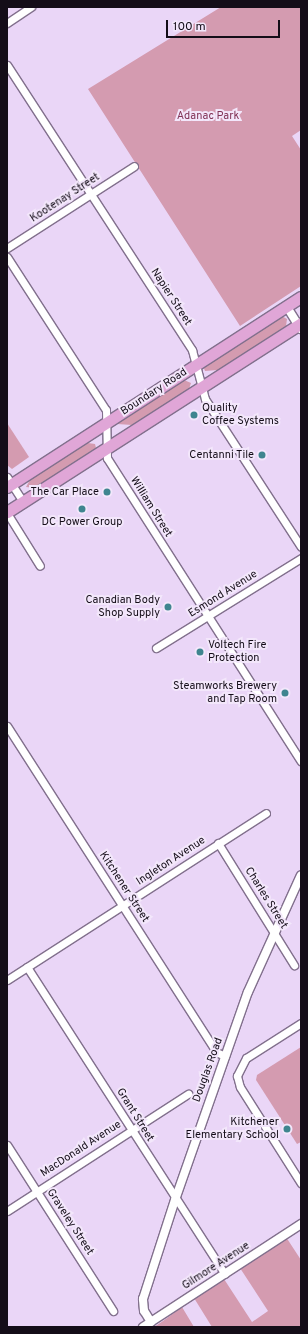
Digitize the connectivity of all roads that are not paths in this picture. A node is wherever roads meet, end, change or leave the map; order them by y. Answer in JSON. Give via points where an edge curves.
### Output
{"nodes":[{"id":1,"x":31,"y":7,"type":"edge"},
{"id":2,"x":7,"y":23,"type":"edge"},
{"id":3,"x":7,"y":65,"type":"edge"},
{"id":4,"x":134,"y":166,"type":"dead end"},
{"id":5,"x":91,"y":194,"type":"junction"},
{"id":6,"x":7,"y":248,"type":"edge"},
{"id":7,"x":7,"y":257,"type":"edge"},
{"id":8,"x":301,"y":297,"type":"edge"},
{"id":9,"x":287,"y":307,"type":"junction"},
{"id":10,"x":300,"y":326,"type":"edge"},
{"id":11,"x":197,"y":364,"type":"junction"},
{"id":12,"x":202,"y":386,"type":"junction"},
{"id":13,"x":107,"y":422,"type":"junction"},
{"id":14,"x":107,"y":447,"type":"junction"},
{"id":15,"x":9,"y":483,"type":"edge"},
{"id":16,"x":24,"y":502,"type":"junction"},
{"id":17,"x":7,"y":513,"type":"edge"},
{"id":18,"x":301,"y":547,"type":"edge"},
{"id":19,"x":301,"y":558,"type":"edge"},
{"id":20,"x":40,"y":566,"type":"dead end"},
{"id":21,"x":207,"y":616,"type":"junction"},
{"id":22,"x":156,"y":648,"type":"dead end"},
{"id":23,"x":7,"y":726,"type":"edge"},
{"id":24,"x":301,"y":762,"type":"edge"},
{"id":25,"x":266,"y":813,"type":"dead end"},
{"id":26,"x":218,"y":843,"type":"junction"},
{"id":27,"x":301,"y":875,"type":"edge"},
{"id":28,"x":122,"y":905,"type":"junction"},
{"id":29,"x":275,"y":933,"type":"junction"},
{"id":30,"x":294,"y":965,"type":"dead end"},
{"id":31,"x":27,"y":967,"type":"junction"},
{"id":32,"x":7,"y":980,"type":"edge"},
{"id":33,"x":301,"y":1023,"type":"edge"},
{"id":34,"x":225,"y":1056,"type":"junction"},
{"id":35,"x":188,"y":1094,"type":"dead end"},
{"id":36,"x":131,"y":1130,"type":"junction"},
{"id":37,"x":7,"y":1145,"type":"edge"},
{"id":38,"x":301,"y":1183,"type":"edge"},
{"id":39,"x":37,"y":1191,"type":"junction"},
{"id":40,"x":175,"y":1200,"type":"junction"},
{"id":41,"x":7,"y":1211,"type":"edge"},
{"id":42,"x":301,"y":1224,"type":"edge"},
{"id":43,"x":225,"y":1274,"type":"junction"},
{"id":44,"x":113,"y":1311,"type":"dead end"},
{"id":45,"x":147,"y":1325,"type":"edge"}],
"edges":[{"from":1,"to":2,"type":"street"},
{"from":3,"to":5,"type":"street","name":"Napier Street"},
{"from":4,"to":5,"type":"street","name":"Kootenay Street"},
{"from":5,"to":6,"type":"street","name":"Kootenay Street"},
{"from":5,"to":11,"type":"street","name":"Napier Street","via":[[192,350]]},
{"from":7,"to":13,"type":"street","name":"William Street","via":[[106,410]]},
{"from":8,"to":9,"type":"main road","name":"Boundary Road"},
{"from":9,"to":10,"type":"street"},
{"from":9,"to":11,"type":"main road","name":"Boundary Road"},
{"from":10,"to":12,"type":"main road","name":"Boundary Road"},
{"from":11,"to":12,"type":"street","name":"Napier Street"},
{"from":11,"to":13,"type":"main road","name":"Boundary Road"},
{"from":12,"to":14,"type":"main road","name":"Boundary Road"},
{"from":12,"to":18,"type":"street","name":"Napier Street","via":[[205,399]]},
{"from":13,"to":14,"type":"street","name":"William Street"},
{"from":13,"to":15,"type":"main road","name":"Boundary Road"},
{"from":14,"to":16,"type":"main road","name":"Boundary Road"},
{"from":14,"to":21,"type":"street","name":"William Street","via":[[107,458]]},
{"from":15,"to":16,"type":"street"},
{"from":16,"to":17,"type":"main road","name":"Boundary Road"},
{"from":17,"to":20,"type":"street"},
{"from":19,"to":21,"type":"street","name":"Esmond Avenue"},
{"from":21,"to":22,"type":"street","name":"Esmond Avenue"},
{"from":21,"to":24,"type":"street","name":"William Street"},
{"from":23,"to":28,"type":"street","name":"Kitchener Street"},
{"from":25,"to":26,"type":"street","name":"Ingleton Avenue"},
{"from":26,"to":28,"type":"street","name":"Ingleton Avenue"},
{"from":26,"to":29,"type":"street","name":"Charles Street"},
{"from":27,"to":29,"type":"street","name":"Douglas Road"},
{"from":28,"to":31,"type":"street","name":"Ingleton Avenue"},
{"from":28,"to":34,"type":"street","name":"Kitchener Street","via":[[216,1052]]},
{"from":29,"to":30,"type":"street","name":"Charles Street"},
{"from":29,"to":34,"type":"street","name":"Douglas Road"},
{"from":31,"to":32,"type":"street","name":"Ingleton Avenue"},
{"from":31,"to":36,"type":"street","name":"Grant Street"},
{"from":33,"to":38,"type":"street","via":[[244,1060],[238,1072],[240,1087]]},
{"from":34,"to":40,"type":"street","name":"Douglas Road"},
{"from":35,"to":36,"type":"street","name":"MacDonald Avenue"},
{"from":36,"to":39,"type":"street","name":"MacDonald Avenue"},
{"from":36,"to":40,"type":"street","name":"Grant Street"},
{"from":37,"to":39,"type":"street","name":"Graveley Street"},
{"from":39,"to":41,"type":"street","name":"MacDonald Avenue"},
{"from":39,"to":44,"type":"street","name":"Graveley Street"},
{"from":40,"to":43,"type":"street","name":"Grant Street"},
{"from":40,"to":45,"type":"street","name":"Douglas Road","via":[[143,1299]]},
{"from":42,"to":43,"type":"street","name":"Gilmore Avenue"},
{"from":43,"to":45,"type":"street","name":"Gilmore Avenue"}]}
